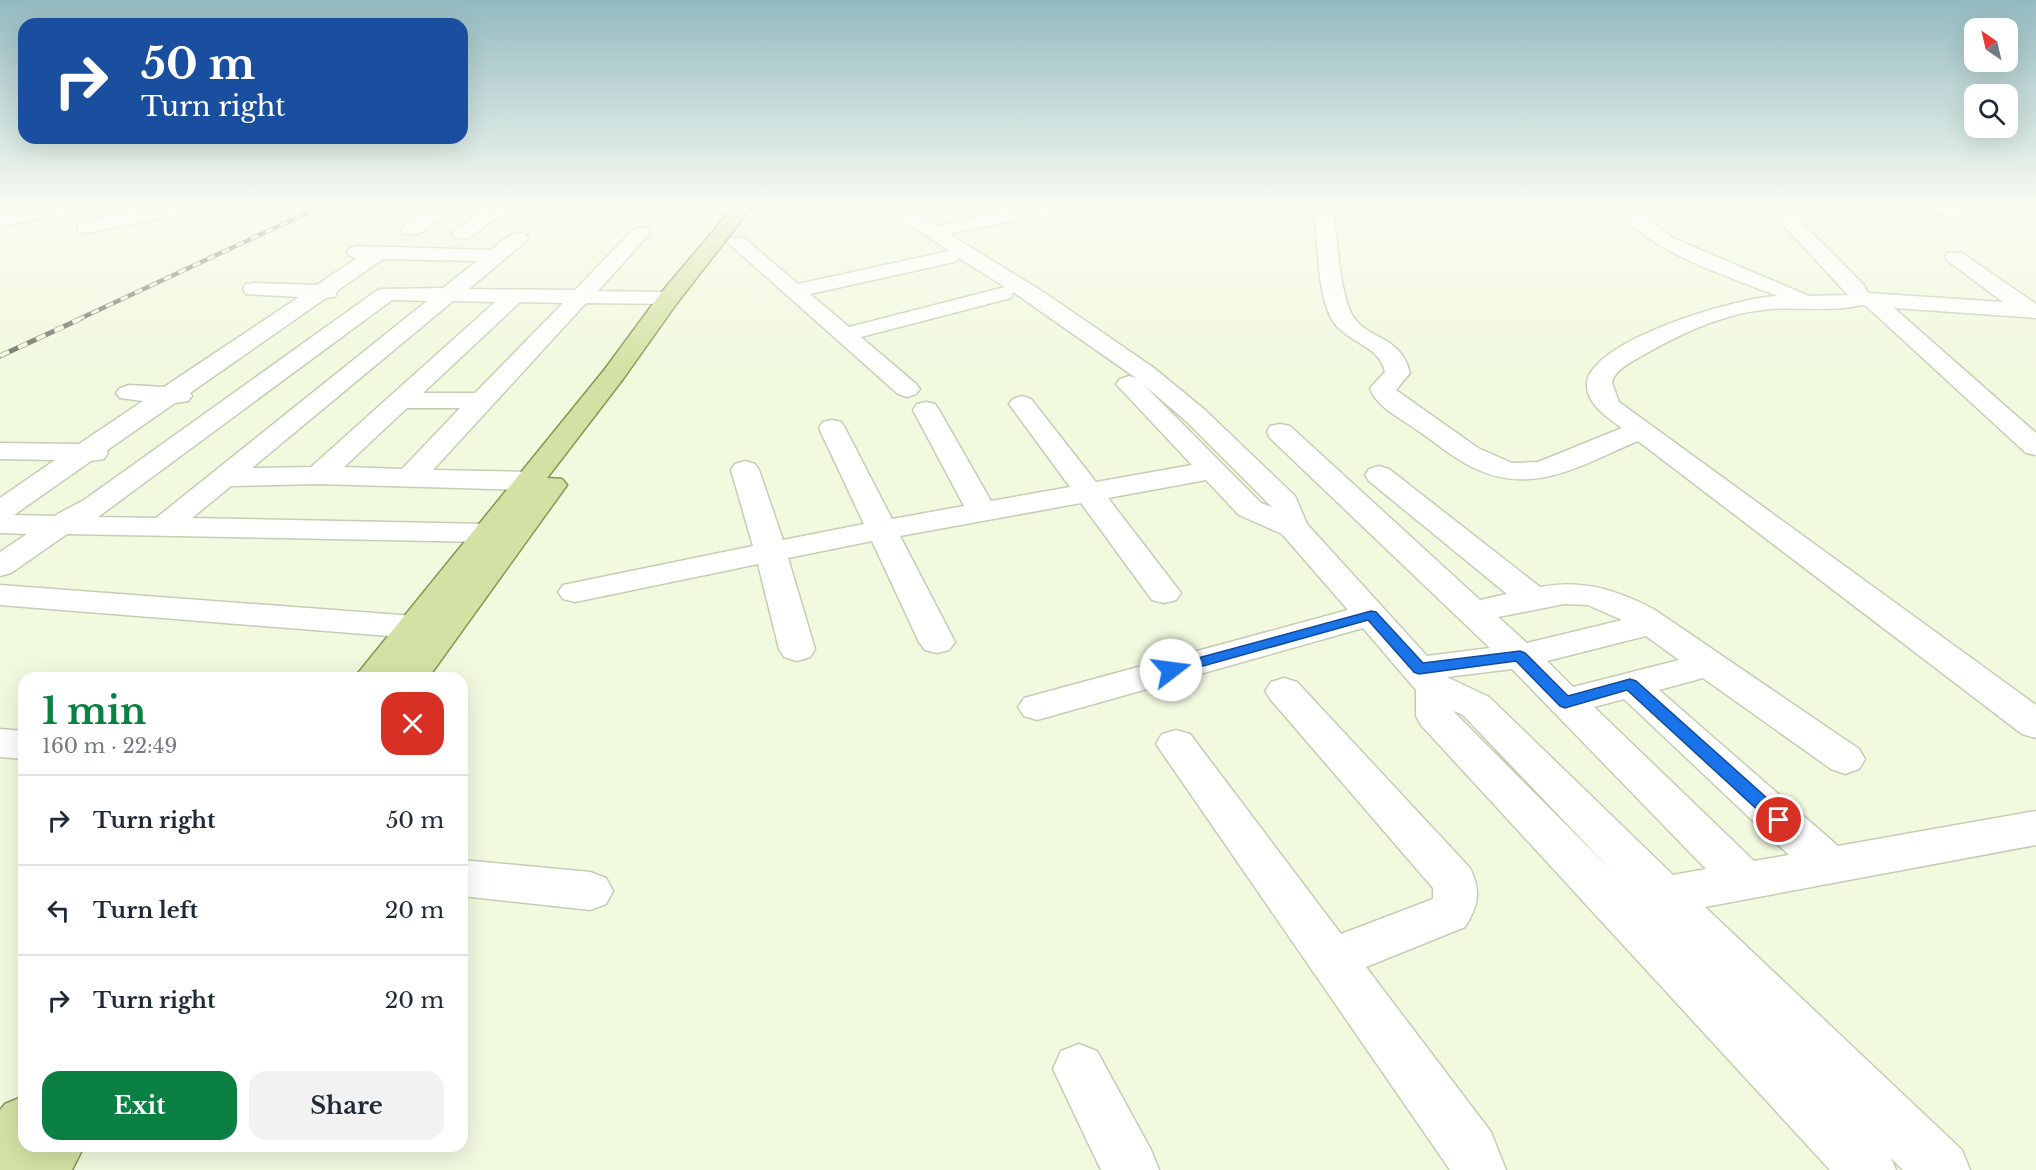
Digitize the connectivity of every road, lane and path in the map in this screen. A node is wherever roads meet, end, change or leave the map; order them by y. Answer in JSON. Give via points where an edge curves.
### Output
{"nodes":[{"id":1,"x":370,"y":259,"type":"edge"},
{"id":2,"x":493,"y":259,"type":"edge"},
{"id":3,"x":616,"y":259,"type":"edge"},
{"id":4,"x":700,"y":259,"type":"edge"},
{"id":5,"x":725,"y":259,"type":"edge"},
{"id":6,"x":756,"y":259,"type":"edge"},
{"id":7,"x":943,"y":259,"type":"edge"},
{"id":8,"x":952,"y":259,"type":"edge"},
{"id":9,"x":975,"y":259,"type":"edge"},
{"id":10,"x":1331,"y":259,"type":"edge"},
{"id":11,"x":1705,"y":259,"type":"edge"},
{"id":12,"x":1826,"y":259,"type":"edge"},
{"id":13,"x":1956,"y":259,"type":"edge"},
{"id":14,"x":254,"y":289,"type":"dead end"},
{"id":15,"x":321,"y":291,"type":"junction"},
{"id":16,"x":793,"y":291,"type":"junction"},
{"id":17,"x":1003,"y":293,"type":"junction"},
{"id":18,"x":387,"y":294,"type":"junction"},
{"id":19,"x":450,"y":295,"type":"junction"},
{"id":20,"x":514,"y":296,"type":"junction"},
{"id":21,"x":580,"y":297,"type":"junction"},
{"id":22,"x":669,"y":298,"type":"junction"},
{"id":23,"x":1865,"y":299,"type":"junction"},
{"id":24,"x":1807,"y":301,"type":"junction"},
{"id":25,"x":2032,"y":310,"type":"edge"},
{"id":26,"x":844,"y":335,"type":"junction"},
{"id":27,"x":907,"y":389,"type":"dead end"},
{"id":28,"x":129,"y":393,"type":"dead end"},
{"id":29,"x":172,"y":396,"type":"junction"},
{"id":30,"x":241,"y":400,"type":"junction"},
{"id":31,"x":400,"y":400,"type":"junction"},
{"id":32,"x":483,"y":401,"type":"junction"},
{"id":33,"x":1022,"y":404,"type":"dead end"},
{"id":34,"x":926,"y":410,"type":"dead end"},
{"id":35,"x":831,"y":428,"type":"dead end"},
{"id":36,"x":1641,"y":430,"type":"junction"},
{"id":37,"x":1280,"y":432,"type":"dead end"},
{"id":38,"x":2036,"y":447,"type":"edge"},
{"id":39,"x":0,"y":451,"type":"edge"},
{"id":40,"x":88,"y":453,"type":"junction"},
{"id":41,"x":162,"y":457,"type":"junction"},
{"id":42,"x":746,"y":470,"type":"dead end"},
{"id":43,"x":1214,"y":470,"type":"junction"},
{"id":44,"x":319,"y":475,"type":"junction"},
{"id":45,"x":410,"y":477,"type":"junction"},
{"id":46,"x":224,"y":478,"type":"junction"},
{"id":47,"x":529,"y":481,"type":"junction"},
{"id":48,"x":1335,"y":483,"type":"junction"},
{"id":49,"x":1087,"y":491,"type":"junction"},
{"id":50,"x":1277,"y":494,"type":"junction"},
{"id":51,"x":0,"y":511,"type":"edge"},
{"id":52,"x":982,"y":511,"type":"junction"},
{"id":53,"x":0,"y":524,"type":"edge"},
{"id":54,"x":60,"y":525,"type":"junction"},
{"id":55,"x":163,"y":527,"type":"junction"},
{"id":56,"x":1293,"y":527,"type":"junction"},
{"id":57,"x":881,"y":530,"type":"junction"},
{"id":58,"x":486,"y":533,"type":"junction"},
{"id":59,"x":771,"y":552,"type":"junction"},
{"id":60,"x":0,"y":566,"type":"edge"},
{"id":61,"x":575,"y":592,"type":"dead end"},
{"id":62,"x":1164,"y":593,"type":"dead end"},
{"id":63,"x":0,"y":595,"type":"edge"},
{"id":64,"x":1535,"y":599,"type":"junction"},
{"id":65,"x":1473,"y":612,"type":"junction"},
{"id":66,"x":1371,"y":615,"type":"junction"},
{"id":67,"x":1652,"y":624,"type":"junction"},
{"id":68,"x":414,"y":627,"type":"junction"},
{"id":69,"x":937,"y":642,"type":"dead end"},
{"id":70,"x":797,"y":649,"type":"dead end"},
{"id":71,"x":1520,"y":656,"type":"junction"},
{"id":72,"x":1710,"y":664,"type":"junction"},
{"id":73,"x":377,"y":672,"type":"edge"},
{"id":74,"x":414,"y":672,"type":"edge"},
{"id":75,"x":1427,"y":678,"type":"junction"},
{"id":76,"x":1630,"y":684,"type":"junction"},
{"id":77,"x":1284,"y":691,"type":"dead end"},
{"id":78,"x":1565,"y":702,"type":"junction"},
{"id":79,"x":1037,"y":707,"type":"dead end"},
{"id":80,"x":2036,"y":724,"type":"edge"},
{"id":81,"x":0,"y":744,"type":"edge"},
{"id":82,"x":1176,"y":744,"type":"dead end"},
{"id":83,"x":18,"y":745,"type":"edge"},
{"id":84,"x":1845,"y":759,"type":"dead end"},
{"id":85,"x":2036,"y":828,"type":"edge"},
{"id":86,"x":1829,"y":865,"type":"junction"},
{"id":87,"x":468,"y":879,"type":"edge"},
{"id":88,"x":1745,"y":880,"type":"junction"},
{"id":89,"x":590,"y":891,"type":"dead end"},
{"id":90,"x":1664,"y":896,"type":"junction"},
{"id":91,"x":1615,"y":904,"type":"junction"},
{"id":92,"x":1332,"y":959,"type":"junction"},
{"id":93,"x":1078,"y":1069,"type":"dead end"},
{"id":94,"x":18,"y":1130,"type":"edge"},
{"id":95,"x":51,"y":1152,"type":"edge"},
{"id":96,"x":0,"y":1153,"type":"edge"},
{"id":97,"x":37,"y":1170,"type":"edge"},
{"id":98,"x":1131,"y":1170,"type":"edge"},
{"id":99,"x":1478,"y":1170,"type":"edge"},
{"id":100,"x":1868,"y":1170,"type":"edge"},
{"id":101,"x":1942,"y":1170,"type":"edge"}],
"edges":[{"from":1,"to":15,"type":"street"},
{"from":2,"to":19,"type":"street"},
{"from":3,"to":21,"type":"street"},
{"from":4,"to":22,"type":"main road"},
{"from":5,"to":74,"type":"main road"},
{"from":6,"to":16,"type":"street"},
{"from":7,"to":16,"type":"street"},
{"from":8,"to":17,"type":"street"},
{"from":9,"to":50,"type":"street","via":[[1145,373]]},
{"from":10,"to":36,"type":"street","via":[[1338,307],[1351,327],[1394,360],[1398,373],[1383,388],[1388,397],[1475,459],[1517,473],[1544,470]]},
{"from":11,"to":24,"type":"street"},
{"from":12,"to":23,"type":"street"},
{"from":13,"to":25,"type":"street"},
{"from":14,"to":15,"type":"street"},
{"from":15,"to":18,"type":"street"},
{"from":15,"to":29,"type":"street"},
{"from":16,"to":26,"type":"street"},
{"from":17,"to":26,"type":"street"},
{"from":17,"to":43,"type":"street","via":[[1119,374]]},
{"from":18,"to":19,"type":"street"},
{"from":18,"to":30,"type":"street"},
{"from":19,"to":20,"type":"street"},
{"from":19,"to":46,"type":"street"},
{"from":20,"to":21,"type":"street"},
{"from":20,"to":31,"type":"street"},
{"from":21,"to":22,"type":"street"},
{"from":21,"to":32,"type":"street"},
{"from":22,"to":47,"type":"main road"},
{"from":23,"to":24,"type":"street"},
{"from":23,"to":25,"type":"street"},
{"from":23,"to":38,"type":"street"},
{"from":24,"to":36,"type":"street","via":[[1758,304],[1693,321],[1603,371],[1599,385],[1610,407]]},
{"from":26,"to":27,"type":"street"},
{"from":28,"to":29,"type":"street"},
{"from":29,"to":30,"type":"street"},
{"from":29,"to":40,"type":"street"},
{"from":30,"to":41,"type":"street"},
{"from":31,"to":32,"type":"street"},
{"from":31,"to":44,"type":"street"},
{"from":32,"to":45,"type":"street"},
{"from":33,"to":49,"type":"street"},
{"from":34,"to":52,"type":"street"},
{"from":35,"to":57,"type":"street"},
{"from":36,"to":80,"type":"street"},
{"from":37,"to":48,"type":"street"},
{"from":39,"to":40,"type":"street"},
{"from":40,"to":41,"type":"street"},
{"from":40,"to":51,"type":"street"},
{"from":41,"to":54,"type":"street","via":[[95,506]]},
{"from":42,"to":59,"type":"street"},
{"from":43,"to":49,"type":"street"},
{"from":43,"to":56,"type":"street","via":[[1251,509]]},
{"from":44,"to":45,"type":"street"},
{"from":44,"to":46,"type":"street"},
{"from":45,"to":47,"type":"street"},
{"from":46,"to":55,"type":"street"},
{"from":47,"to":58,"type":"main road"},
{"from":48,"to":50,"type":"street"},
{"from":48,"to":64,"type":"street","via":[[1392,473]]},
{"from":48,"to":65,"type":"street"},
{"from":49,"to":52,"type":"street"},
{"from":49,"to":62,"type":"street"},
{"from":50,"to":56,"type":"street","via":[[1285,502]]},
{"from":52,"to":57,"type":"street"},
{"from":53,"to":54,"type":"street"},
{"from":54,"to":55,"type":"street"},
{"from":54,"to":60,"type":"street"},
{"from":55,"to":58,"type":"street"},
{"from":56,"to":66,"type":"street"},
{"from":57,"to":59,"type":"street"},
{"from":57,"to":69,"type":"street"},
{"from":58,"to":68,"type":"main road"},
{"from":59,"to":61,"type":"street"},
{"from":59,"to":70,"type":"street"},
{"from":63,"to":68,"type":"street"},
{"from":64,"to":65,"type":"street"},
{"from":64,"to":67,"type":"street","via":[[1590,595]]},
{"from":65,"to":71,"type":"street"},
{"from":66,"to":75,"type":"street"},
{"from":66,"to":79,"type":"street"},
{"from":67,"to":71,"type":"street"},
{"from":67,"to":72,"type":"street"},
{"from":68,"to":73,"type":"main road"},
{"from":71,"to":75,"type":"street"},
{"from":71,"to":78,"type":"street"},
{"from":72,"to":76,"type":"street"},
{"from":72,"to":84,"type":"street"},
{"from":75,"to":90,"type":"street","via":[[1476,706]]},
{"from":75,"to":91,"type":"street","via":[[1435,716]]},
{"from":76,"to":78,"type":"street"},
{"from":76,"to":86,"type":"street"},
{"from":77,"to":92,"type":"street","via":[[1454,881],[1458,892],[1449,913]]},
{"from":78,"to":88,"type":"street"},
{"from":81,"to":83,"type":"street"},
{"from":82,"to":92,"type":"street"},
{"from":85,"to":86,"type":"street"},
{"from":86,"to":88,"type":"street"},
{"from":87,"to":89,"type":"street"},
{"from":88,"to":90,"type":"street"},
{"from":90,"to":91,"type":"street"},
{"from":90,"to":101,"type":"street"},
{"from":91,"to":100,"type":"street"},
{"from":92,"to":99,"type":"street","via":[[1471,1152]]},
{"from":93,"to":98,"type":"street"},
{"from":94,"to":96,"type":"main road"},
{"from":95,"to":97,"type":"main road"}]}
